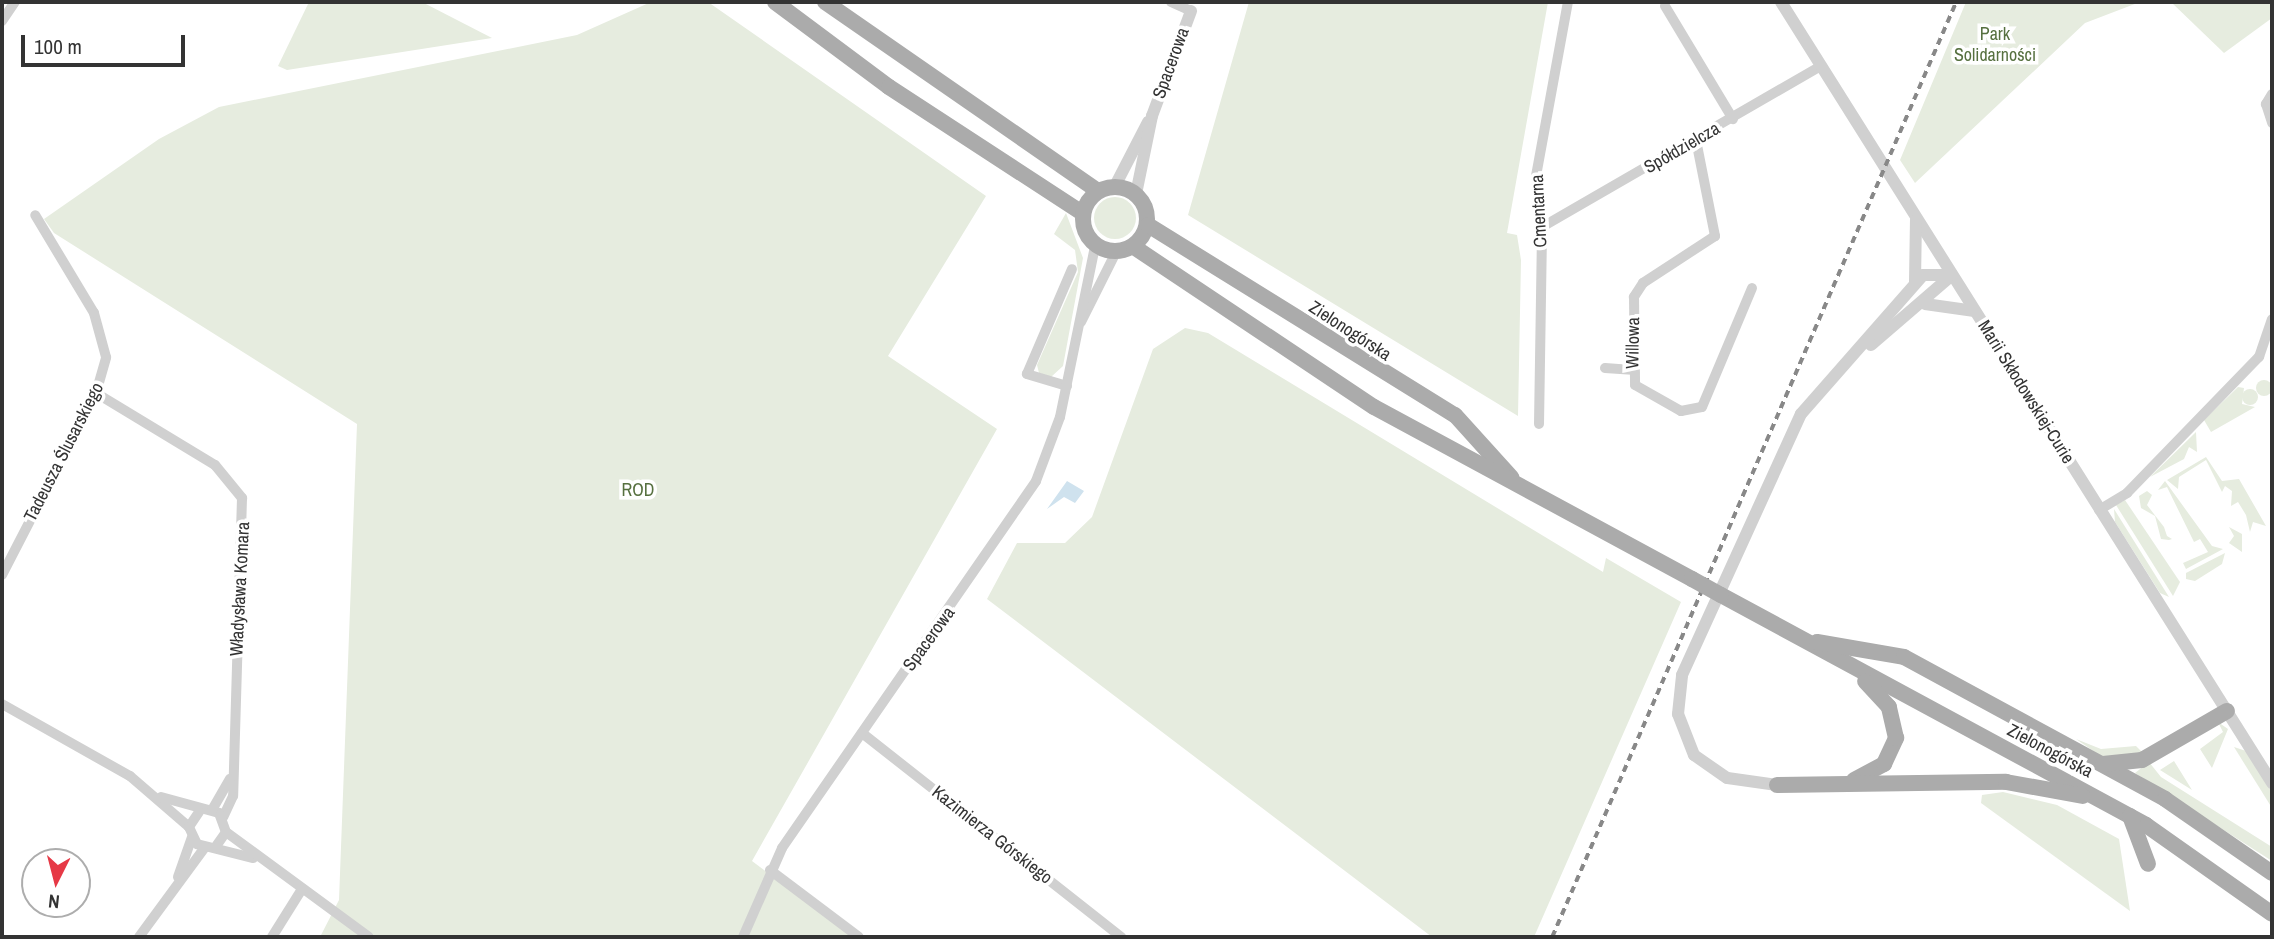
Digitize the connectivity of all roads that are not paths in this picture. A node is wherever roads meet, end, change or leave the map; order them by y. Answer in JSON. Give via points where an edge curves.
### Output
{"nodes":[{"id":1,"x":15,"y":2,"type":"edge"},
{"id":2,"x":775,"y":2,"type":"edge"},
{"id":3,"x":825,"y":2,"type":"edge"},
{"id":4,"x":1171,"y":2,"type":"edge"},
{"id":5,"x":1568,"y":2,"type":"edge"},
{"id":6,"x":1781,"y":2,"type":"edge"},
{"id":7,"x":1665,"y":6,"type":"dead end"},
{"id":8,"x":1191,"y":11,"type":"joint"},
{"id":9,"x":2,"y":21,"type":"edge"},
{"id":10,"x":1821,"y":66,"type":"junction"},
{"id":11,"x":2272,"y":94,"type":"edge"},
{"id":12,"x":1152,"y":116,"type":"junction"},
{"id":13,"x":1733,"y":119,"type":"junction"},
{"id":14,"x":2272,"y":123,"type":"edge"},
{"id":15,"x":1696,"y":140,"type":"junction"},
{"id":16,"x":1115,"y":186,"type":"junction"},
{"id":17,"x":1098,"y":191,"type":"junction"},
{"id":18,"x":1136,"y":194,"type":"junction"},
{"id":19,"x":1082,"y":213,"type":"junction"},
{"id":20,"x":36,"y":215,"type":"dead end"},
{"id":21,"x":1916,"y":216,"type":"junction"},
{"id":22,"x":1148,"y":225,"type":"junction"},
{"id":23,"x":1542,"y":227,"type":"junction"},
{"id":24,"x":1095,"y":246,"type":"junction"},
{"id":25,"x":1134,"y":247,"type":"junction"},
{"id":26,"x":1116,"y":253,"type":"junction"},
{"id":27,"x":1072,"y":269,"type":"dead end"},
{"id":28,"x":1952,"y":275,"type":"junction"},
{"id":29,"x":1915,"y":282,"type":"junction"},
{"id":30,"x":1752,"y":288,"type":"dead end"},
{"id":31,"x":1922,"y":305,"type":"junction"},
{"id":32,"x":1975,"y":311,"type":"junction"},
{"id":33,"x":2272,"y":319,"type":"edge"},
{"id":34,"x":1079,"y":326,"type":"junction"},
{"id":35,"x":1854,"y":358,"type":"junction"},
{"id":36,"x":1605,"y":369,"type":"dead end"},
{"id":37,"x":1632,"y":370,"type":"junction"},
{"id":38,"x":1067,"y":386,"type":"junction"},
{"id":39,"x":96,"y":393,"type":"junction"},
{"id":40,"x":1539,"y":424,"type":"dead end"},
{"id":41,"x":1517,"y":484,"type":"junction"},
{"id":42,"x":2099,"y":510,"type":"junction"},
{"id":43,"x":2,"y":575,"type":"edge"},
{"id":44,"x":1800,"y":638,"type":"junction"},
{"id":45,"x":1830,"y":654,"type":"junction"},
{"id":46,"x":3,"y":706,"type":"edge"},
{"id":47,"x":2227,"y":711,"type":"junction"},
{"id":48,"x":862,"y":733,"type":"junction"},
{"id":49,"x":2102,"y":764,"type":"junction"},
{"id":50,"x":230,"y":779,"type":"junction"},
{"id":51,"x":1841,"y":783,"type":"junction"},
{"id":52,"x":2272,"y":783,"type":"edge"},
{"id":53,"x":1777,"y":785,"type":"joint"},
{"id":54,"x":160,"y":797,"type":"junction"},
{"id":55,"x":2102,"y":800,"type":"junction"},
{"id":56,"x":212,"y":810,"type":"junction"},
{"id":57,"x":199,"y":812,"type":"junction"},
{"id":58,"x":2130,"y":816,"type":"junction"},
{"id":59,"x":223,"y":817,"type":"junction"},
{"id":60,"x":190,"y":832,"type":"junction"},
{"id":61,"x":226,"y":832,"type":"junction"},
{"id":62,"x":217,"y":845,"type":"junction"},
{"id":63,"x":205,"y":847,"type":"junction"},
{"id":64,"x":254,"y":858,"type":"junction"},
{"id":65,"x":2148,"y":864,"type":"dead end"},
{"id":66,"x":770,"y":870,"type":"junction"},
{"id":67,"x":2272,"y":873,"type":"edge"},
{"id":68,"x":178,"y":877,"type":"junction"},
{"id":69,"x":302,"y":889,"type":"junction"},
{"id":70,"x":2272,"y":914,"type":"edge"},
{"id":71,"x":139,"y":937,"type":"edge"},
{"id":72,"x":272,"y":937,"type":"edge"},
{"id":73,"x":369,"y":937,"type":"edge"},
{"id":74,"x":743,"y":937,"type":"edge"},
{"id":75,"x":859,"y":937,"type":"edge"},
{"id":76,"x":1121,"y":937,"type":"edge"}],
"edges":[{"from":1,"to":9,"type":"street"},
{"from":2,"to":19,"type":"main road","via":[[889,87]]},
{"from":3,"to":17,"type":"main road"},
{"from":4,"to":8,"type":"street"},
{"from":5,"to":23,"type":"street","name":"Cmentarna","via":[[1536,176]]},
{"from":6,"to":10,"type":"street","name":"Marii Skłodowskiej-Curie"},
{"from":7,"to":13,"type":"street"},
{"from":8,"to":12,"type":"street","name":"Spacerowa"},
{"from":10,"to":13,"type":"street","name":"Spółdzielcza"},
{"from":10,"to":21,"type":"street","name":"Marii Skłodowskiej-Curie"},
{"from":11,"to":14,"type":"street","via":[[2266,104]]},
{"from":12,"to":16,"type":"street","name":"Spacerowa"},
{"from":12,"to":18,"type":"street","name":"Spacerowa"},
{"from":13,"to":15,"type":"street","name":"Spółdzielcza"},
{"from":15,"to":23,"type":"street","name":"Spółdzielcza"},
{"from":15,"to":37,"type":"street","name":"Willowa","via":[[1716,236],[1643,283],[1634,297]]},
{"from":16,"to":17,"type":"main road"},
{"from":16,"to":18,"type":"main road"},
{"from":17,"to":19,"type":"main road"},
{"from":18,"to":22,"type":"main road"},
{"from":19,"to":24,"type":"main road"},
{"from":20,"to":39,"type":"street","name":"Tadeusza Ślusarskiego","via":[[99,325],[106,357]]},
{"from":21,"to":28,"type":"street","name":"Marii Skłodowskiej-Curie"},
{"from":21,"to":29,"type":"street"},
{"from":22,"to":25,"type":"main road"},
{"from":22,"to":41,"type":"main road","name":"Zielonogórska","via":[[1455,415]]},
{"from":23,"to":40,"type":"street","name":"Cmentarna"},
{"from":24,"to":26,"type":"main road"},
{"from":24,"to":34,"type":"street","name":"Spacerowa"},
{"from":25,"to":26,"type":"main road"},
{"from":25,"to":41,"type":"main road","name":"Zielonogórska","via":[[1348,391]]},
{"from":26,"to":34,"type":"street","name":"Spacerowa"},
{"from":27,"to":38,"type":"street","via":[[1027,374]]},
{"from":28,"to":29,"type":"street","via":[[1934,271]]},
{"from":28,"to":31,"type":"street"},
{"from":28,"to":32,"type":"street","name":"Marii Skłodowskiej-Curie"},
{"from":29,"to":35,"type":"street"},
{"from":30,"to":37,"type":"street","name":"Willowa","via":[[1702,407],[1681,411],[1634,385]]},
{"from":31,"to":32,"type":"street","via":[[1942,302]]},
{"from":31,"to":35,"type":"street"},
{"from":32,"to":42,"type":"street","name":"Marii Skłodowskiej-Curie"},
{"from":33,"to":42,"type":"street","via":[[2263,348],[2127,493]]},
{"from":34,"to":38,"type":"street","name":"Spacerowa"},
{"from":35,"to":53,"type":"street","via":[[1793,427],[1679,687],[1681,730],[1702,763],[1732,780]]},
{"from":36,"to":37,"type":"street"},
{"from":38,"to":48,"type":"street","name":"Spacerowa","via":[[1052,441],[1023,505]]},
{"from":39,"to":43,"type":"street","name":"Tadeusza Ślusarskiego"},
{"from":39,"to":50,"type":"street","name":"Władysława Komara","via":[[215,465],[242,498],[245,534]]},
{"from":41,"to":44,"type":"main road","name":"Zielonogórska","bridge":true},
{"from":42,"to":47,"type":"street","name":"Marii Skłodowskiej-Curie"},
{"from":44,"to":45,"type":"main road","name":"Zielonogórska"},
{"from":44,"to":49,"type":"main road","name":"Zielonogórska","via":[[1904,657]]},
{"from":45,"to":51,"type":"main road","via":[[1878,691],[1896,729],[1883,765]]},
{"from":45,"to":55,"type":"main road","name":"Zielonogórska"},
{"from":46,"to":54,"type":"street"},
{"from":47,"to":49,"type":"main road","via":[[2142,760]]},
{"from":47,"to":52,"type":"street","name":"Marii Skłodowskiej-Curie"},
{"from":48,"to":66,"type":"street","name":"Spacerowa"},
{"from":48,"to":76,"type":"street","name":"Kazimierza Górskiego"},
{"from":49,"to":67,"type":"main road","name":"Zielonogórska","via":[[2195,817]]},
{"from":50,"to":56,"type":"street"},
{"from":50,"to":59,"type":"street","name":"Władysława Komara","via":[[233,796]]},
{"from":51,"to":53,"type":"main road"},
{"from":51,"to":55,"type":"main road","via":[[2006,782]]},
{"from":54,"to":57,"type":"street"},
{"from":54,"to":60,"type":"street"},
{"from":55,"to":58,"type":"main road","name":"Zielonogórska"},
{"from":56,"to":57,"type":"street"},
{"from":56,"to":59,"type":"street"},
{"from":57,"to":60,"type":"street"},
{"from":58,"to":65,"type":"main road"},
{"from":58,"to":70,"type":"main road","name":"Zielonogórska"},
{"from":59,"to":61,"type":"street"},
{"from":60,"to":63,"type":"street"},
{"from":60,"to":68,"type":"street"},
{"from":61,"to":62,"type":"street"},
{"from":61,"to":64,"type":"street"},
{"from":62,"to":63,"type":"street"},
{"from":62,"to":64,"type":"street"},
{"from":63,"to":68,"type":"street"},
{"from":64,"to":69,"type":"street"},
{"from":66,"to":74,"type":"street","name":"Spacerowa"},
{"from":66,"to":75,"type":"street"},
{"from":68,"to":71,"type":"street"},
{"from":69,"to":72,"type":"street"},
{"from":69,"to":73,"type":"street"}]}
